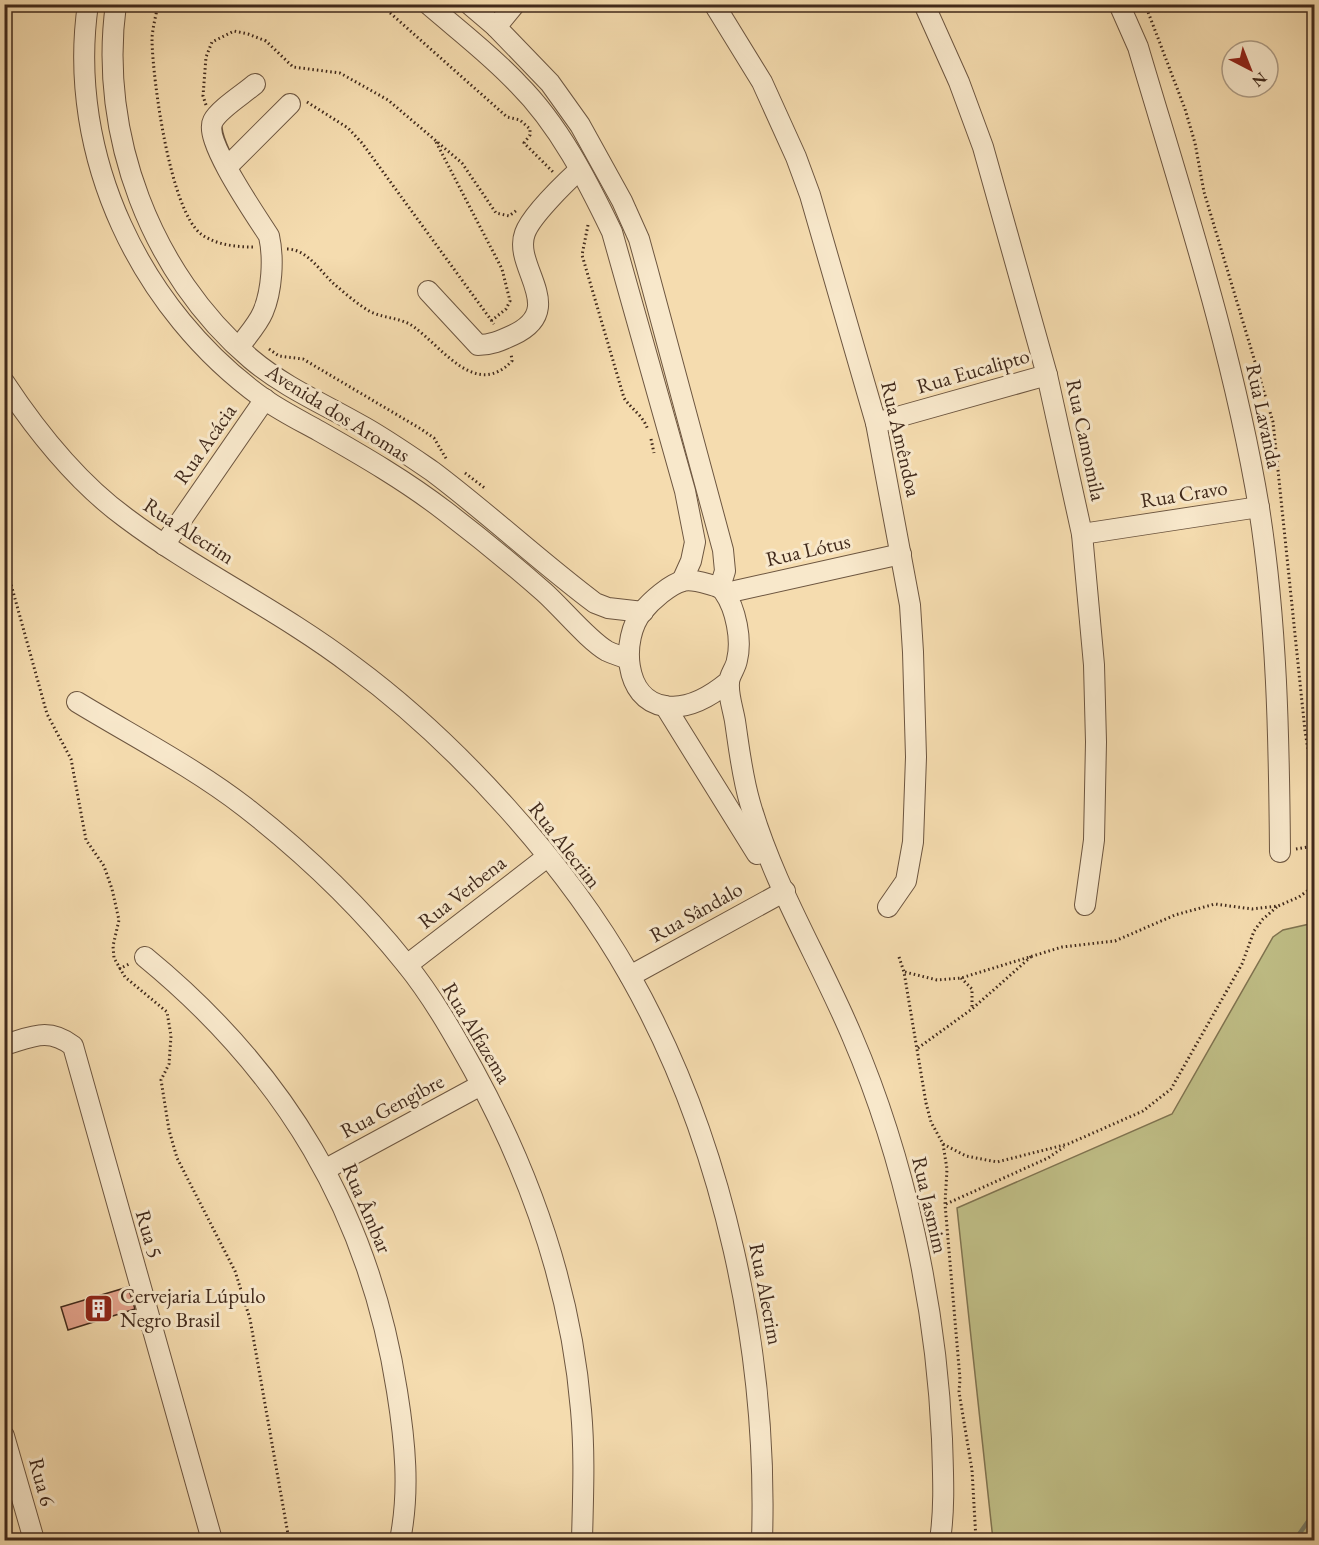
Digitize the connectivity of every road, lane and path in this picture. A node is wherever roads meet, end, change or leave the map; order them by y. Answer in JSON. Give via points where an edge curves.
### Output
{"nodes":[{"id":1,"x":88,"y":4,"type":"edge"},
{"id":2,"x":116,"y":4,"type":"edge"},
{"id":3,"x":158,"y":4,"type":"edge"},
{"id":4,"x":380,"y":4,"type":"edge"},
{"id":5,"x":428,"y":4,"type":"edge"},
{"id":6,"x":469,"y":4,"type":"edge"},
{"id":7,"x":516,"y":4,"type":"edge"},
{"id":8,"x":714,"y":4,"type":"edge"},
{"id":9,"x":924,"y":4,"type":"edge"},
{"id":10,"x":1119,"y":4,"type":"edge"},
{"id":11,"x":496,"y":27,"type":"junction"},
{"id":12,"x":255,"y":84,"type":"dead end"},
{"id":13,"x":290,"y":104,"type":"joint"},
{"id":14,"x":212,"y":123,"type":"junction"},
{"id":15,"x":436,"y":140,"type":"junction"},
{"id":16,"x":227,"y":167,"type":"junction"},
{"id":17,"x":572,"y":177,"type":"junction"},
{"id":18,"x":521,"y":206,"type":"dead end"},
{"id":19,"x":584,"y":217,"type":"dead end"},
{"id":20,"x":272,"y":248,"type":"junction"},
{"id":21,"x":428,"y":291,"type":"dead end"},
{"id":22,"x":492,"y":321,"type":"junction"},
{"id":23,"x":504,"y":339,"type":"junction"},
{"id":24,"x":244,"y":340,"type":"junction"},
{"id":25,"x":1047,"y":375,"type":"junction"},
{"id":26,"x":4,"y":382,"type":"edge"},
{"id":27,"x":265,"y":399,"type":"junction"},
{"id":28,"x":876,"y":423,"type":"junction"},
{"id":29,"x":655,"y":454,"type":"dead end"},
{"id":30,"x":456,"y":466,"type":"dead end"},
{"id":31,"x":464,"y":472,"type":"dead end"},
{"id":32,"x":489,"y":492,"type":"dead end"},
{"id":33,"x":1258,"y":507,"type":"junction"},
{"id":34,"x":1082,"y":534,"type":"junction"},
{"id":35,"x":164,"y":545,"type":"junction"},
{"id":36,"x":901,"y":554,"type":"junction"},
{"id":37,"x":4,"y":559,"type":"edge"},
{"id":38,"x":682,"y":581,"type":"junction"},
{"id":39,"x":723,"y":590,"type":"junction"},
{"id":40,"x":643,"y":612,"type":"junction"},
{"id":41,"x":628,"y":659,"type":"junction"},
{"id":42,"x":728,"y":682,"type":"junction"},
{"id":43,"x":77,"y":702,"type":"dead end"},
{"id":44,"x":665,"y":706,"type":"junction"},
{"id":45,"x":1280,"y":852,"type":"dead end"},
{"id":46,"x":547,"y":857,"type":"junction"},
{"id":47,"x":1314,"y":886,"type":"edge"},
{"id":48,"x":785,"y":895,"type":"junction"},
{"id":49,"x":1085,"y":905,"type":"dead end"},
{"id":50,"x":1278,"y":906,"type":"junction"},
{"id":51,"x":888,"y":907,"type":"dead end"},
{"id":52,"x":1035,"y":954,"type":"junction"},
{"id":53,"x":145,"y":957,"type":"dead end"},
{"id":54,"x":899,"y":957,"type":"dead end"},
{"id":55,"x":407,"y":965,"type":"junction"},
{"id":56,"x":904,"y":972,"type":"junction"},
{"id":57,"x":630,"y":976,"type":"junction"},
{"id":58,"x":961,"y":978,"type":"junction"},
{"id":59,"x":972,"y":1009,"type":"junction"},
{"id":60,"x":4,"y":1045,"type":"edge"},
{"id":61,"x":918,"y":1048,"type":"junction"},
{"id":62,"x":482,"y":1085,"type":"junction"},
{"id":63,"x":943,"y":1144,"type":"junction"},
{"id":64,"x":1068,"y":1144,"type":"junction"},
{"id":65,"x":326,"y":1169,"type":"junction"},
{"id":66,"x":945,"y":1204,"type":"junction"},
{"id":67,"x":4,"y":1436,"type":"edge"},
{"id":68,"x":34,"y":1540,"type":"edge"},
{"id":69,"x":212,"y":1540,"type":"edge"},
{"id":70,"x":289,"y":1540,"type":"edge"},
{"id":71,"x":400,"y":1540,"type":"edge"},
{"id":72,"x":582,"y":1540,"type":"edge"},
{"id":73,"x":762,"y":1540,"type":"edge"},
{"id":74,"x":940,"y":1540,"type":"edge"},
{"id":75,"x":976,"y":1540,"type":"edge"}],
"edges":[{"from":1,"to":27,"type":"street","name":"Avenida dos Aromas","via":[[85,79],[92,139],[120,223],[138,260],[183,324],[210,354]]},
{"from":2,"to":24,"type":"street","name":"Avenida dos Aromas","via":[[112,60],[116,107],[135,189],[161,248],[216,325]]},
{"from":3,"to":20,"type":"path","via":[[152,39],[164,147],[188,216],[199,233],[213,241]]},
{"from":4,"to":17,"type":"path","via":[[507,117],[520,120],[530,129],[524,143]]},
{"from":5,"to":17,"type":"street","via":[[518,84],[548,119]]},
{"from":6,"to":11,"type":"street"},
{"from":7,"to":11,"type":"street"},
{"from":8,"to":28,"type":"street","name":"Rua Amêndoa","via":[[762,82],[796,156]]},
{"from":9,"to":25,"type":"street","name":"Rua Camomila","via":[[983,147]]},
{"from":10,"to":33,"type":"street","name":"Rua Lavanda","via":[[1138,47],[1225,350]]},
{"from":11,"to":39,"type":"street","via":[[550,83],[580,125],[639,239],[723,550]]},
{"from":12,"to":14,"type":"street"},
{"from":13,"to":16,"type":"street"},
{"from":13,"to":22,"type":"path","via":[[306,101],[348,128]]},
{"from":14,"to":15,"type":"path","via":[[203,96],[206,57],[212,42],[234,32],[266,41],[293,67],[340,73],[388,100]]},
{"from":14,"to":16,"type":"street","via":[[211,132]]},
{"from":15,"to":18,"type":"path","via":[[462,163],[496,213],[509,216]]},
{"from":15,"to":22,"type":"path","via":[[502,269],[510,301]]},
{"from":16,"to":20,"type":"street"},
{"from":17,"to":23,"type":"street","via":[[525,232],[524,245],[538,300],[535,315],[524,330]]},
{"from":17,"to":38,"type":"street","via":[[612,231],[685,491],[694,542]]},
{"from":19,"to":29,"type":"path","via":[[589,225],[582,255],[621,387],[632,411],[642,415]]},
{"from":20,"to":23,"type":"path","via":[[302,252],[369,311],[403,319],[469,372],[487,375],[503,371],[513,361]]},
{"from":20,"to":24,"type":"street","via":[[267,302]]},
{"from":21,"to":23,"type":"street","via":[[478,345]]},
{"from":22,"to":23,"type":"path"},
{"from":24,"to":30,"type":"path","via":[[279,356],[303,359],[421,429],[434,438],[447,461]]},
{"from":24,"to":40,"type":"street","name":"Avenida dos Aromas","via":[[281,381],[432,471],[595,603]]},
{"from":25,"to":28,"type":"street","name":"Rua Eucalipto"},
{"from":25,"to":34,"type":"street","name":"Rua Camomila"},
{"from":26,"to":35,"type":"street","name":"Rua Alecrim","via":[[80,478],[122,516]]},
{"from":27,"to":35,"type":"street","name":"Rua Acácia"},
{"from":27,"to":41,"type":"street","name":"Avenida dos Aromas","via":[[430,499],[508,560],[606,651]]},
{"from":28,"to":36,"type":"street","name":"Rua Amêndoa"},
{"from":31,"to":32,"type":"path"},
{"from":33,"to":34,"type":"street","name":"Rua Cravo"},
{"from":33,"to":45,"type":"street","name":"Rua Lavanda","via":[[1276,668]]},
{"from":34,"to":49,"type":"street","name":"Rua Camomila","via":[[1094,665],[1096,742],[1094,840]]},
{"from":35,"to":46,"type":"street","name":"Rua Alecrim","via":[[310,636],[401,704],[447,746]]},
{"from":36,"to":39,"type":"street","name":"Rua Lótus"},
{"from":36,"to":51,"type":"street","name":"Rua Amêndoa","via":[[914,652],[913,842],[906,881]]},
{"from":37,"to":70,"type":"path","via":[[47,714],[71,759],[86,840],[104,866],[112,889],[119,920],[114,958],[125,977],[167,1012],[170,1065],[162,1080],[168,1130],[177,1158],[235,1270],[249,1319]]},
{"from":38,"to":39,"type":"street"},
{"from":38,"to":40,"type":"street"},
{"from":39,"to":42,"type":"street","via":[[738,628],[738,659]]},
{"from":40,"to":41,"type":"street","via":[[628,642]]},
{"from":41,"to":44,"type":"street","via":[[640,690],[652,702]]},
{"from":42,"to":44,"type":"street","via":[[700,701]]},
{"from":42,"to":48,"type":"street","via":[[749,800]]},
{"from":43,"to":55,"type":"street","name":"Rua Alfazema","via":[[244,806],[325,875]]},
{"from":44,"to":48,"type":"street"},
{"from":46,"to":55,"type":"street","name":"Rua Verbena"},
{"from":46,"to":57,"type":"street","name":"Rua Alecrim"},
{"from":47,"to":50,"type":"path"},
{"from":48,"to":57,"type":"street","name":"Rua Sândalo"},
{"from":48,"to":74,"type":"street","name":"Rua Jasmim","via":[[823,969],[875,1094],[915,1241],[940,1392]]},
{"from":50,"to":52,"type":"path","via":[[1252,909],[1215,904],[1175,915],[1116,941]]},
{"from":50,"to":64,"type":"path","via":[[1254,931],[1242,964],[1171,1089],[1143,1111]]},
{"from":52,"to":58,"type":"path"},
{"from":52,"to":59,"type":"path"},
{"from":53,"to":65,"type":"street","name":"Rua Âmbar","via":[[216,1020],[250,1058]]},
{"from":54,"to":56,"type":"path"},
{"from":55,"to":62,"type":"street","name":"Rua Alfazema","via":[[450,1028]]},
{"from":56,"to":58,"type":"path","via":[[937,980]]},
{"from":56,"to":61,"type":"path"},
{"from":57,"to":73,"type":"street","name":"Rua Alecrim","via":[[663,1044],[712,1167],[743,1293],[760,1425]]},
{"from":58,"to":59,"type":"path","via":[[974,995]]},
{"from":59,"to":61,"type":"path"},
{"from":60,"to":69,"type":"street","name":"Rua 5","via":[[42,1034],[59,1036],[73,1046]]},
{"from":61,"to":63,"type":"path","via":[[926,1103]]},
{"from":62,"to":65,"type":"street","name":"Rua Gengibre"},
{"from":62,"to":72,"type":"street","name":"Rua Alfazema","via":[[525,1176],[559,1280],[581,1409]]},
{"from":63,"to":64,"type":"path","via":[[966,1156],[997,1162]]},
{"from":63,"to":66,"type":"path","via":[[947,1169]]},
{"from":64,"to":66,"type":"path","via":[[1039,1163]]},
{"from":65,"to":71,"type":"street","name":"Rua Âmbar","via":[[363,1256],[392,1356],[406,1469],[405,1517]]},
{"from":66,"to":75,"type":"path","via":[[959,1392],[972,1470]]},
{"from":67,"to":68,"type":"street","name":"Rua 6"}]}
